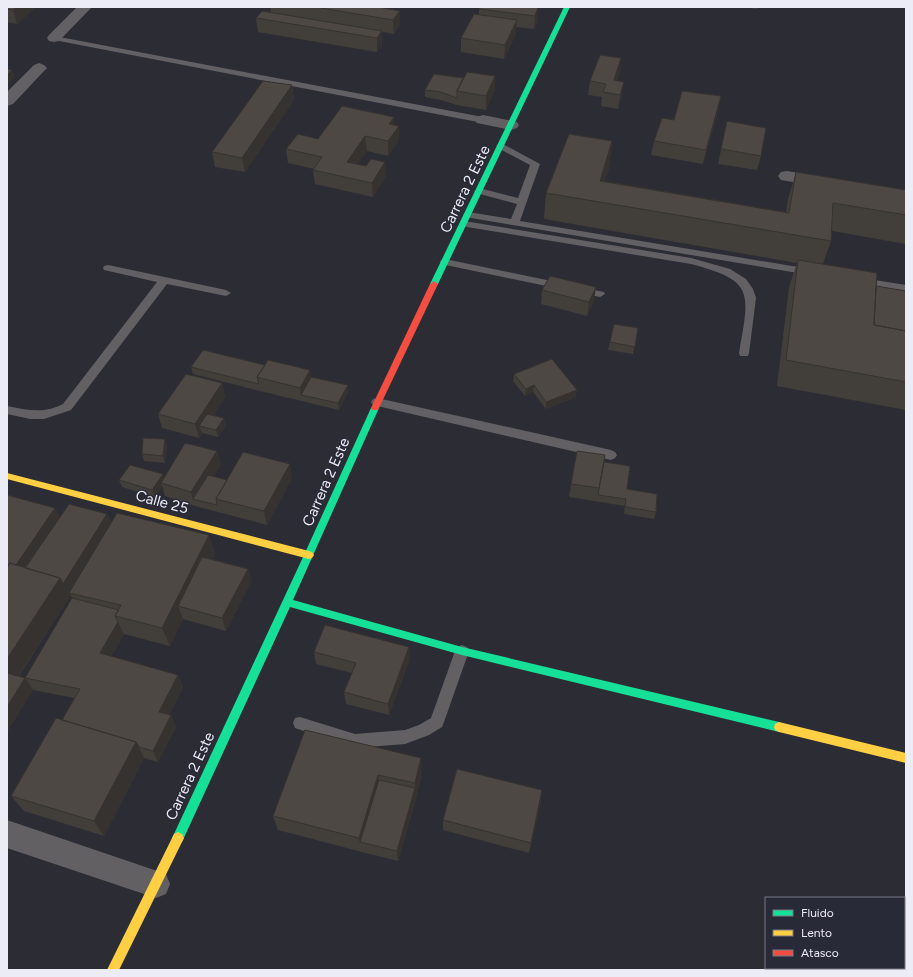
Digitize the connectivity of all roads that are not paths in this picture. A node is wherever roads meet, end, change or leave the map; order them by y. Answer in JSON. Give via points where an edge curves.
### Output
{"nodes":[{"id":1,"x":85,"y":7,"type":"edge"},
{"id":2,"x":567,"y":7,"type":"edge"},
{"id":3,"x":54,"y":38,"type":"joint"},
{"id":4,"x":39,"y":68,"type":"dead end"},
{"id":5,"x":7,"y":101,"type":"edge"},
{"id":6,"x":483,"y":120,"type":"joint"},
{"id":7,"x":511,"y":125,"type":"junction"},
{"id":8,"x":501,"y":146,"type":"junction"},
{"id":9,"x":787,"y":176,"type":"dead end"},
{"id":10,"x":839,"y":185,"type":"edge"},
{"id":11,"x":479,"y":191,"type":"junction"},
{"id":12,"x":522,"y":202,"type":"junction"},
{"id":13,"x":468,"y":215,"type":"junction"},
{"id":14,"x":515,"y":222,"type":"junction"},
{"id":15,"x":464,"y":224,"type":"junction"},
{"id":16,"x":445,"y":262,"type":"junction"},
{"id":17,"x":108,"y":268,"type":"dead end"},
{"id":18,"x":819,"y":273,"type":"edge"},
{"id":19,"x":851,"y":279,"type":"edge"},
{"id":20,"x":164,"y":280,"type":"junction"},
{"id":21,"x":906,"y":288,"type":"edge"},
{"id":22,"x":226,"y":293,"type":"dead end"},
{"id":23,"x":600,"y":294,"type":"dead end"},
{"id":24,"x":744,"y":353,"type":"dead end"},
{"id":25,"x":377,"y":402,"type":"junction"},
{"id":26,"x":7,"y":410,"type":"edge"},
{"id":27,"x":611,"y":454,"type":"dead end"},
{"id":28,"x":7,"y":476,"type":"edge"},
{"id":29,"x":309,"y":555,"type":"junction"},
{"id":30,"x":287,"y":602,"type":"junction"},
{"id":31,"x":462,"y":651,"type":"junction"},
{"id":32,"x":300,"y":723,"type":"dead end"},
{"id":33,"x":906,"y":758,"type":"edge"},
{"id":34,"x":7,"y":834,"type":"edge"},
{"id":35,"x":156,"y":884,"type":"junction"},
{"id":36,"x":113,"y":970,"type":"edge"}],
"edges":[{"from":1,"to":3,"type":"street"},
{"from":2,"to":7,"type":"street","name":"Carrera 2 Este"},
{"from":3,"to":6,"type":"lane"},
{"from":4,"to":5,"type":"street"},
{"from":6,"to":7,"type":"street"},
{"from":7,"to":8,"type":"street","name":"Carrera 2 Este"},
{"from":8,"to":11,"type":"street","name":"Carrera 2 Este"},
{"from":8,"to":12,"type":"lane","via":[[535,164]]},
{"from":9,"to":10,"type":"street"},
{"from":11,"to":12,"type":"lane"},
{"from":11,"to":13,"type":"street","name":"Carrera 2 Este"},
{"from":12,"to":14,"type":"lane"},
{"from":13,"to":14,"type":"lane"},
{"from":13,"to":15,"type":"street","name":"Carrera 2 Este"},
{"from":14,"to":18,"type":"lane"},
{"from":15,"to":16,"type":"street","name":"Carrera 2 Este"},
{"from":15,"to":24,"type":"lane","via":[[691,261],[727,271],[743,283],[751,298]]},
{"from":16,"to":23,"type":"lane"},
{"from":16,"to":25,"type":"street","name":"Carrera 2 Este"},
{"from":17,"to":20,"type":"lane"},
{"from":19,"to":21,"type":"lane"},
{"from":20,"to":22,"type":"lane"},
{"from":20,"to":26,"type":"lane","via":[[67,407],[56,414],[37,417]]},
{"from":25,"to":27,"type":"lane"},
{"from":25,"to":29,"type":"street","name":"Carrera 2 Este"},
{"from":28,"to":29,"type":"street","name":"Calle 25"},
{"from":29,"to":30,"type":"street","name":"Carrera 2 Este"},
{"from":30,"to":31,"type":"street"},
{"from":30,"to":35,"type":"street","name":"Carrera 2 Este"},
{"from":31,"to":32,"type":"lane","via":[[437,722],[424,730],[405,737],[355,741]]},
{"from":31,"to":33,"type":"street"},
{"from":34,"to":35,"type":"street"},
{"from":35,"to":36,"type":"street","name":"Carrera 2 Este"}]}
